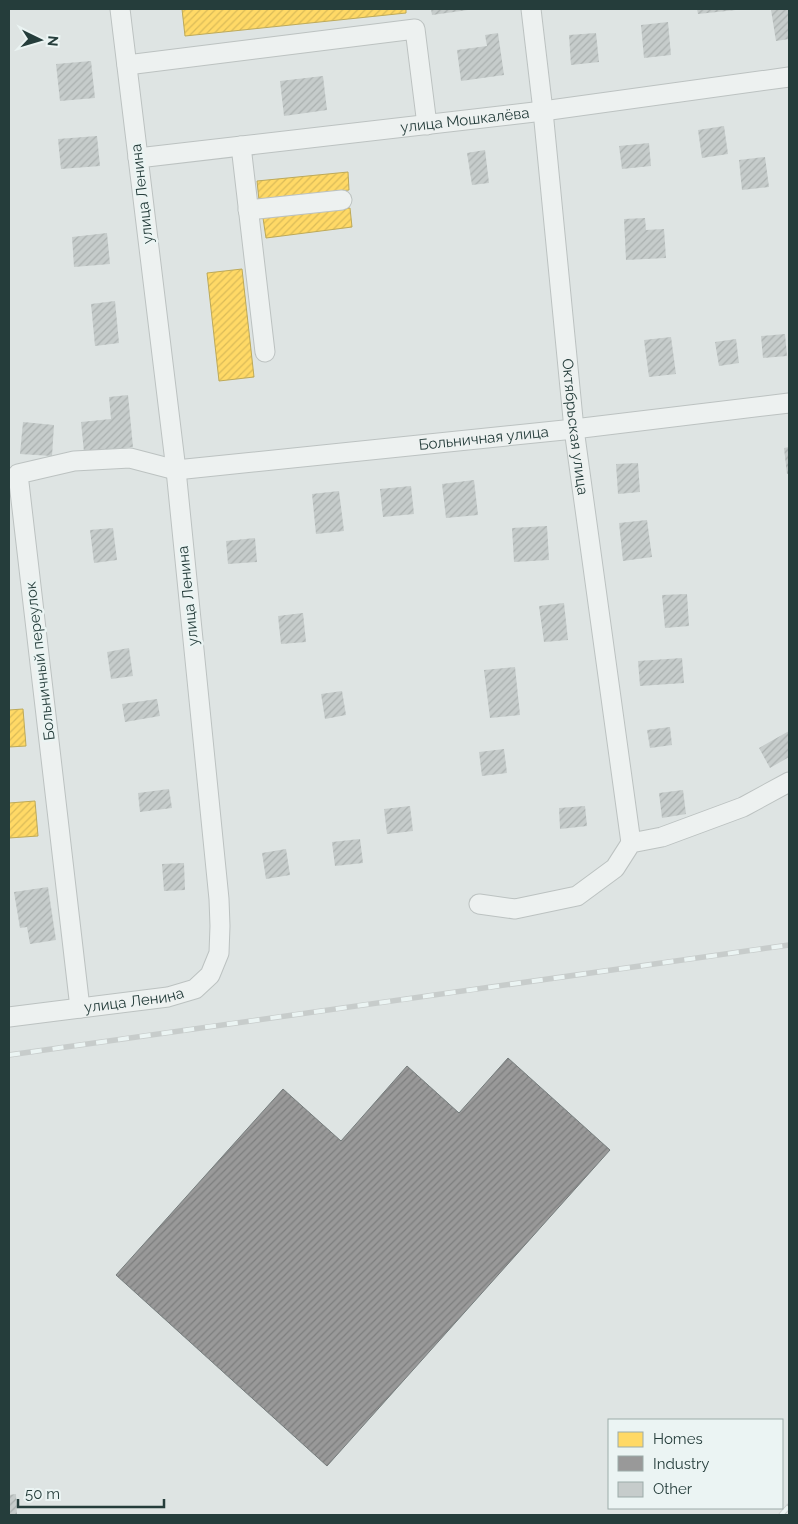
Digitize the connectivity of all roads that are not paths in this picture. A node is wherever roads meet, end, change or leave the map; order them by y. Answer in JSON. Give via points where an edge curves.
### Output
{"nodes":[{"id":1,"x":120,"y":9,"type":"edge"},
{"id":2,"x":531,"y":9,"type":"edge"},
{"id":3,"x":127,"y":65,"type":"junction"},
{"id":4,"x":789,"y":77,"type":"edge"},
{"id":5,"x":543,"y":111,"type":"junction"},
{"id":6,"x":427,"y":125,"type":"junction"},
{"id":7,"x":241,"y":146,"type":"junction"},
{"id":8,"x":138,"y":158,"type":"junction"},
{"id":9,"x":342,"y":200,"type":"dead end"},
{"id":10,"x":248,"y":210,"type":"junction"},
{"id":11,"x":265,"y":352,"type":"dead end"},
{"id":12,"x":789,"y":403,"type":"edge"},
{"id":13,"x":574,"y":429,"type":"junction"},
{"id":14,"x":176,"y":470,"type":"junction"},
{"id":15,"x":789,"y":782,"type":"edge"},
{"id":16,"x":631,"y":843,"type":"junction"},
{"id":17,"x":479,"y":904,"type":"dead end"},
{"id":18,"x":80,"y":1008,"type":"junction"},
{"id":19,"x":9,"y":1017,"type":"edge"}],
"edges":[{"from":1,"to":3,"type":"street","name":"улица Ленина"},
{"from":2,"to":5,"type":"street","name":"Октябрьская улица"},
{"from":3,"to":6,"type":"street","via":[[415,29]]},
{"from":3,"to":8,"type":"street","name":"улица Ленина"},
{"from":4,"to":5,"type":"street","name":"улица Мошкалёва"},
{"from":5,"to":6,"type":"street","name":"улица Мошкалёва"},
{"from":5,"to":13,"type":"street","name":"Октябрьская улица"},
{"from":6,"to":7,"type":"street","name":"улица Мошкалёва"},
{"from":7,"to":8,"type":"street","name":"улица Мошкалёва"},
{"from":7,"to":10,"type":"street"},
{"from":8,"to":14,"type":"street","name":"улица Ленина"},
{"from":9,"to":10,"type":"street"},
{"from":10,"to":11,"type":"street"},
{"from":12,"to":13,"type":"street","name":"Больничная улица"},
{"from":13,"to":14,"type":"street","name":"Больничная улица"},
{"from":13,"to":16,"type":"street","name":"Октябрьская улица"},
{"from":14,"to":18,"type":"street","name":"улица Ленина","via":[[219,899],[219,953],[210,975],[195,989],[168,997]]},
{"from":14,"to":18,"type":"street","name":"Больничный переулок","via":[[130,458],[74,461],[18,474]]},
{"from":15,"to":16,"type":"street","via":[[743,806],[662,837]]},
{"from":16,"to":17,"type":"street","via":[[615,868],[577,896],[515,909]]},
{"from":18,"to":19,"type":"street","name":"улица Ленина"}]}
